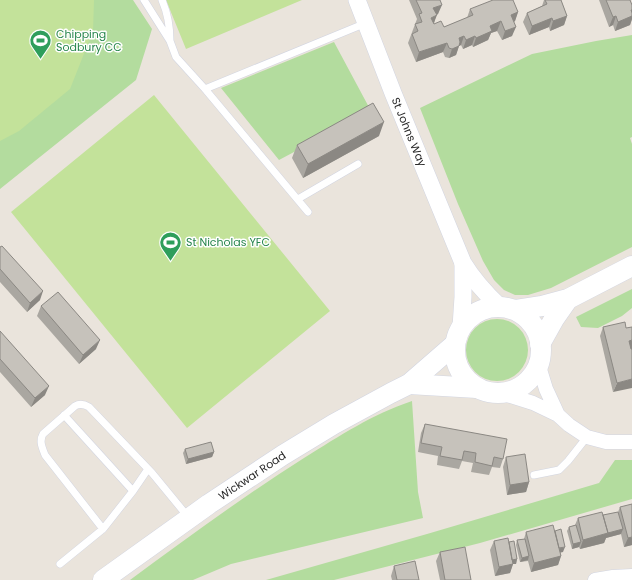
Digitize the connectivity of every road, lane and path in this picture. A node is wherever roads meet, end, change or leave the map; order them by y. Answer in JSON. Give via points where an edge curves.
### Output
{"nodes":[{"id":1,"x":144,"y":0,"type":"edge"},
{"id":2,"x":162,"y":0,"type":"edge"},
{"id":3,"x":357,"y":0,"type":"edge"},
{"id":4,"x":366,"y":23,"type":"junction"},
{"id":5,"x":170,"y":41,"type":"junction"},
{"id":6,"x":205,"y":88,"type":"junction"},
{"id":7,"x":358,"y":164,"type":"dead end"},
{"id":8,"x":298,"y":199,"type":"junction"},
{"id":9,"x":308,"y":212,"type":"dead end"},
{"id":10,"x":463,"y":264,"type":"junction"},
{"id":11,"x":632,"y":266,"type":"edge"},
{"id":12,"x":568,"y":299,"type":"junction"},
{"id":13,"x":507,"y":308,"type":"junction"},
{"id":14,"x":458,"y":336,"type":"junction"},
{"id":15,"x":539,"y":353,"type":"junction"},
{"id":16,"x":409,"y":384,"type":"junction"},
{"id":17,"x":477,"y":388,"type":"junction"},
{"id":18,"x":501,"y":393,"type":"junction"},
{"id":19,"x":64,"y":415,"type":"junction"},
{"id":20,"x":558,"y":415,"type":"junction"},
{"id":21,"x":587,"y":437,"type":"junction"},
{"id":22,"x":632,"y":442,"type":"edge"},
{"id":23,"x":148,"y":469,"type":"junction"},
{"id":24,"x":534,"y":474,"type":"dead end"},
{"id":25,"x":133,"y":491,"type":"junction"},
{"id":26,"x":190,"y":518,"type":"junction"},
{"id":27,"x":103,"y":529,"type":"junction"},
{"id":28,"x":60,"y":564,"type":"dead end"},
{"id":29,"x":632,"y":576,"type":"edge"},
{"id":30,"x":104,"y":580,"type":"edge"},
{"id":31,"x":595,"y":580,"type":"edge"}],
"edges":[{"from":1,"to":5,"type":"lane"},
{"from":2,"to":5,"type":"lane","via":[[167,11]]},
{"from":3,"to":4,"type":"street","name":"St Johns Way"},
{"from":4,"to":6,"type":"lane"},
{"from":4,"to":10,"type":"street","name":"St Johns Way"},
{"from":5,"to":6,"type":"lane","via":[[176,58]]},
{"from":6,"to":8,"type":"lane"},
{"from":7,"to":8,"type":"lane"},
{"from":8,"to":9,"type":"lane"},
{"from":10,"to":13,"type":"street","name":"St Johns Way","via":[[482,290]]},
{"from":10,"to":14,"type":"street","name":"St Johns Way","via":[[463,298]]},
{"from":11,"to":12,"type":"main road","name":"Wickwar Road"},
{"from":12,"to":13,"type":"main road","name":"Wickwar Road","via":[[542,306]]},
{"from":12,"to":15,"type":"main road","name":"Wickwar Road","via":[[554,319]]},
{"from":13,"to":14,"type":"main road","name":"Wickwar Road","via":[[489,307],[478,311]]},
{"from":13,"to":15,"type":"main road","via":[[534,326]]},
{"from":14,"to":16,"type":"main road","name":"Wickwar Road"},
{"from":14,"to":17,"type":"main road","via":[[455,354],[458,368]]},
{"from":15,"to":18,"type":"main road","name":"Wickwar Road","via":[[533,374],[523,384]]},
{"from":15,"to":20,"type":"street","via":[[546,389]]},
{"from":16,"to":17,"type":"main road"},
{"from":16,"to":26,"type":"main road","name":"Wickwar Road","via":[[314,435]]},
{"from":17,"to":18,"type":"main road"},
{"from":18,"to":20,"type":"street","via":[[533,403]]},
{"from":19,"to":23,"type":"lane","via":[[75,406],[82,404],[89,407]]},
{"from":19,"to":25,"type":"lane"},
{"from":19,"to":27,"type":"lane","via":[[41,437],[43,450]]},
{"from":20,"to":21,"type":"street"},
{"from":21,"to":22,"type":"street","via":[[606,442]]},
{"from":21,"to":24,"type":"lane","via":[[559,470]]},
{"from":23,"to":25,"type":"lane"},
{"from":23,"to":26,"type":"lane"},
{"from":25,"to":27,"type":"lane"},
{"from":26,"to":30,"type":"main road","name":"Wickwar Road"},
{"from":27,"to":28,"type":"lane"},
{"from":29,"to":31,"type":"street"}]}
